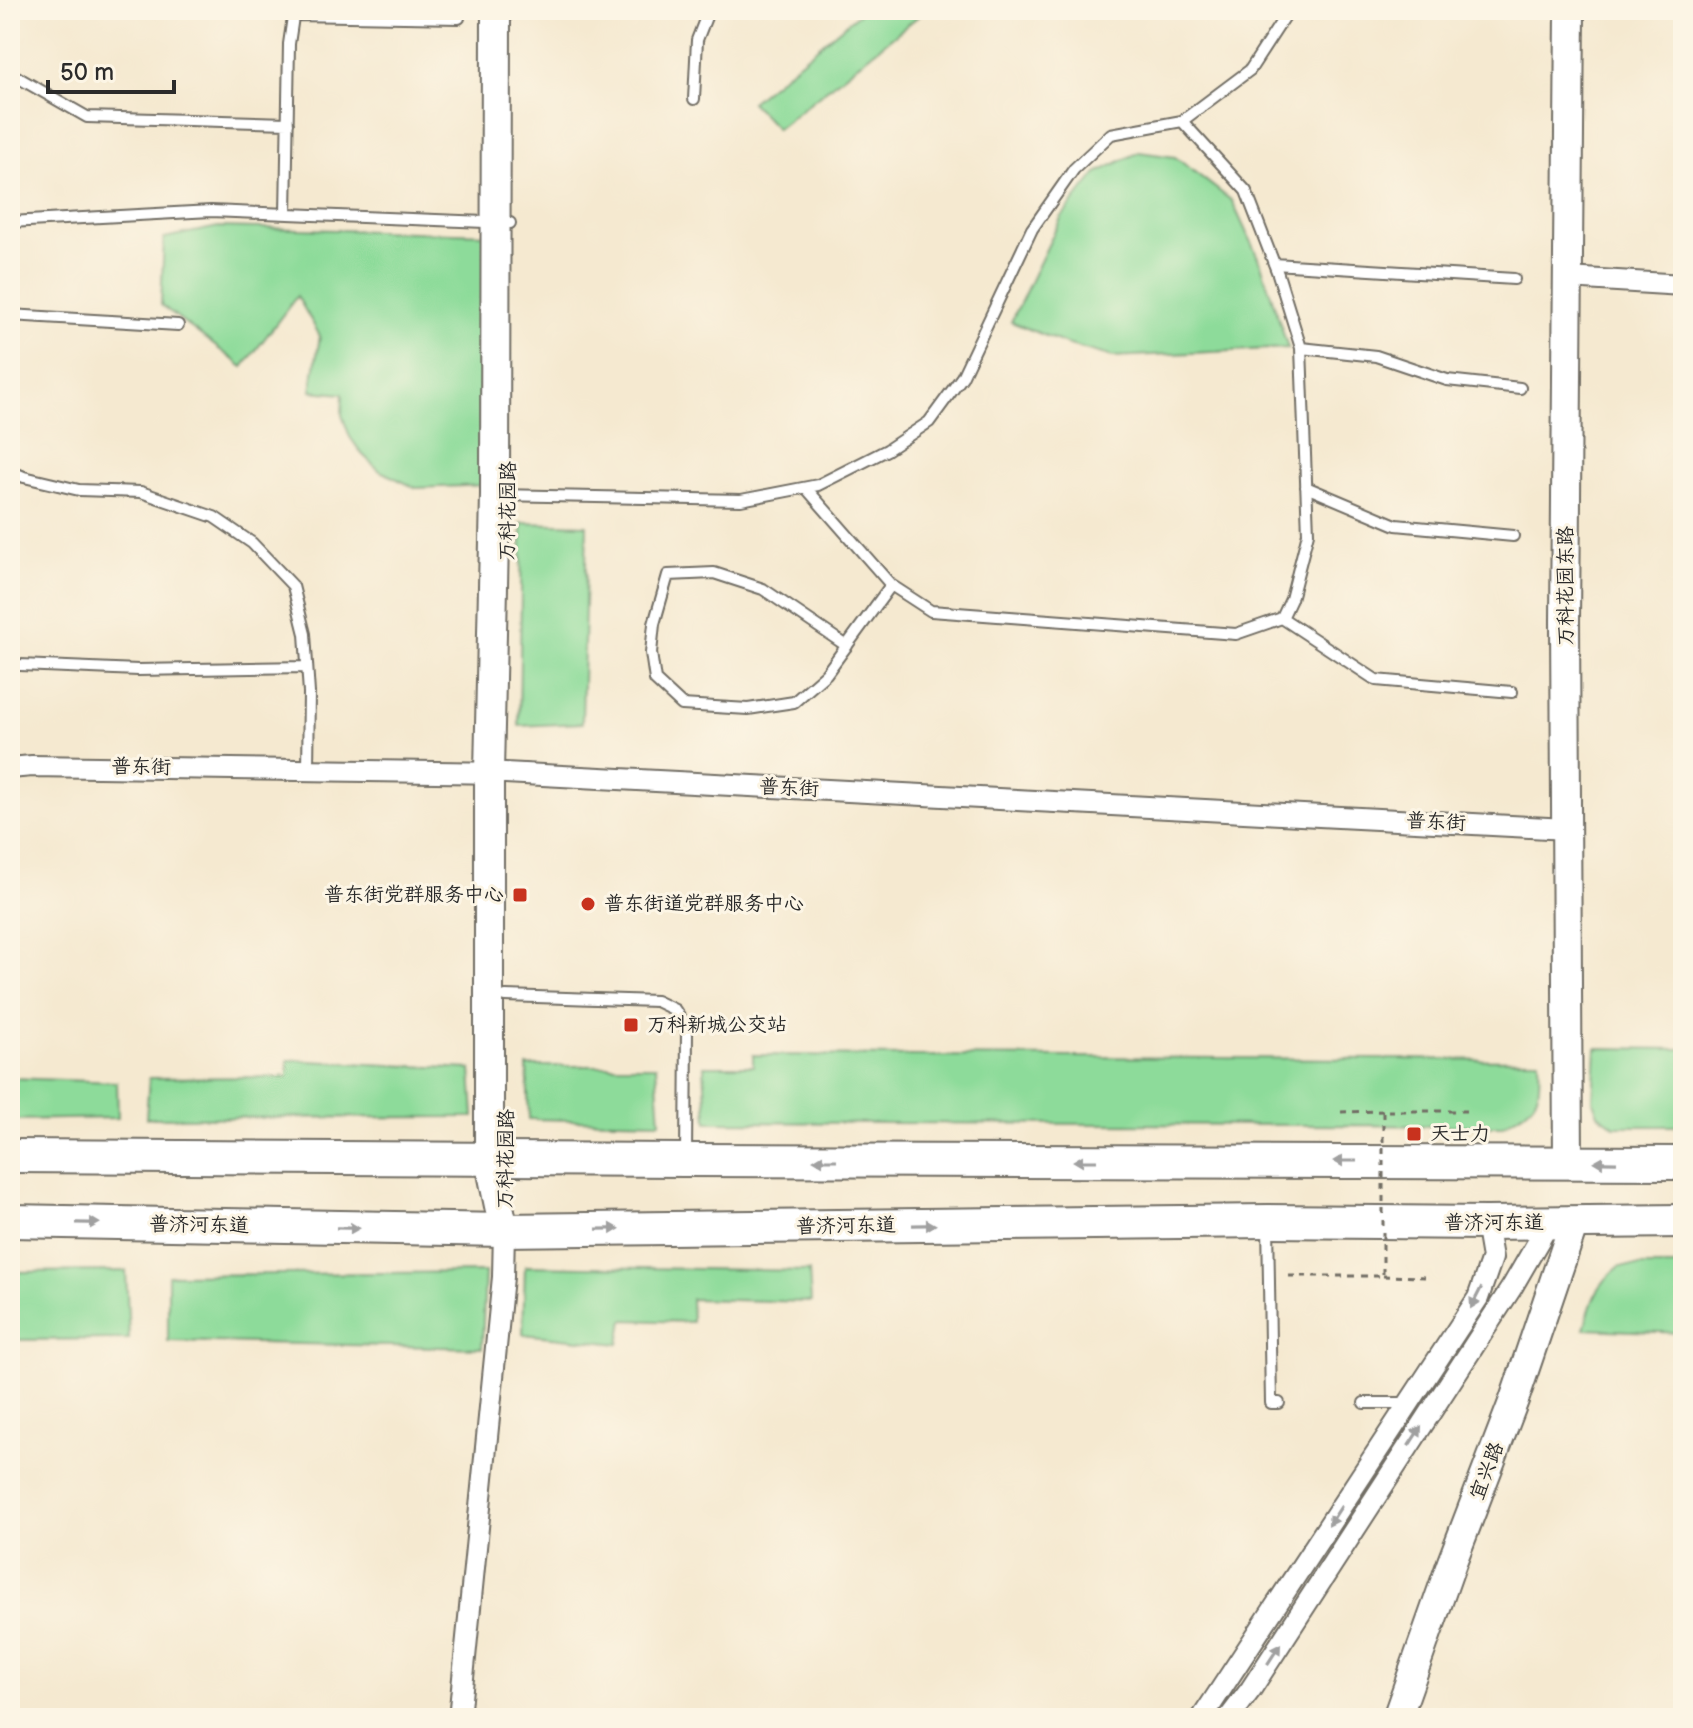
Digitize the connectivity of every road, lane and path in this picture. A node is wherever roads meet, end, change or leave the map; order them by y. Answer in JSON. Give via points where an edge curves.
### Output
{"nodes":[{"id":1,"x":266,"y":10,"type":"edge"},
{"id":2,"x":496,"y":10,"type":"edge"},
{"id":3,"x":511,"y":10,"type":"edge"},
{"id":4,"x":711,"y":10,"type":"edge"},
{"id":5,"x":1289,"y":10,"type":"edge"},
{"id":6,"x":1570,"y":10,"type":"edge"},
{"id":7,"x":294,"y":13,"type":"edge"},
{"id":8,"x":459,"y":18,"type":"dead end"},
{"id":9,"x":10,"y":73,"type":"edge"},
{"id":10,"x":694,"y":99,"type":"dead end"},
{"id":11,"x":1182,"y":121,"type":"junction"},
{"id":12,"x":288,"y":123,"type":"junction"},
{"id":13,"x":286,"y":214,"type":"junction"},
{"id":14,"x":10,"y":222,"type":"edge"},
{"id":15,"x":503,"y":223,"type":"junction"},
{"id":16,"x":1274,"y":264,"type":"junction"},
{"id":17,"x":1568,"y":278,"type":"junction"},
{"id":18,"x":1514,"y":279,"type":"dead end"},
{"id":19,"x":1683,"y":285,"type":"edge"},
{"id":20,"x":10,"y":315,"type":"edge"},
{"id":21,"x":178,"y":325,"type":"dead end"},
{"id":22,"x":1301,"y":348,"type":"junction"},
{"id":23,"x":1520,"y":388,"type":"dead end"},
{"id":24,"x":10,"y":471,"type":"edge"},
{"id":25,"x":1306,"y":487,"type":"junction"},
{"id":26,"x":806,"y":488,"type":"junction"},
{"id":27,"x":502,"y":495,"type":"junction"},
{"id":28,"x":1513,"y":536,"type":"dead end"},
{"id":29,"x":891,"y":585,"type":"junction"},
{"id":30,"x":1282,"y":618,"type":"junction"},
{"id":31,"x":847,"y":646,"type":"junction"},
{"id":32,"x":10,"y":663,"type":"edge"},
{"id":33,"x":307,"y":667,"type":"junction"},
{"id":34,"x":1512,"y":692,"type":"dead end"},
{"id":35,"x":10,"y":768,"type":"edge"},
{"id":36,"x":308,"y":769,"type":"junction"},
{"id":37,"x":497,"y":772,"type":"junction"},
{"id":38,"x":1567,"y":829,"type":"junction"},
{"id":39,"x":497,"y":996,"type":"junction"},
{"id":40,"x":1383,"y":1111,"type":"junction"},
{"id":41,"x":1469,"y":1111,"type":"dead end"},
{"id":42,"x":1341,"y":1112,"type":"dead end"},
{"id":43,"x":10,"y":1156,"type":"edge"},
{"id":44,"x":499,"y":1158,"type":"junction"},
{"id":45,"x":686,"y":1160,"type":"junction"},
{"id":46,"x":1568,"y":1162,"type":"junction"},
{"id":47,"x":1683,"y":1163,"type":"edge"},
{"id":48,"x":10,"y":1221,"type":"edge"},
{"id":49,"x":1268,"y":1221,"type":"junction"},
{"id":50,"x":1683,"y":1221,"type":"edge"},
{"id":51,"x":1486,"y":1223,"type":"junction"},
{"id":52,"x":1561,"y":1223,"type":"junction"},
{"id":53,"x":504,"y":1230,"type":"junction"},
{"id":54,"x":1289,"y":1276,"type":"dead end"},
{"id":55,"x":1383,"y":1276,"type":"junction"},
{"id":56,"x":1428,"y":1277,"type":"dead end"},
{"id":57,"x":1279,"y":1403,"type":"dead end"},
{"id":58,"x":1364,"y":1403,"type":"dead end"},
{"id":59,"x":1409,"y":1403,"type":"junction"},
{"id":60,"x":459,"y":1718,"type":"edge"},
{"id":61,"x":1202,"y":1718,"type":"edge"},
{"id":62,"x":1229,"y":1718,"type":"edge"},
{"id":63,"x":1397,"y":1718,"type":"edge"}],
"edges":[{"from":1,"to":7,"type":"lane"},
{"from":2,"to":15,"type":"street","name":"万科花园路"},
{"from":3,"to":15,"type":"street","name":"万科花园路"},
{"from":4,"to":10,"type":"lane","via":[[697,40]]},
{"from":5,"to":11,"type":"lane","via":[[1250,70]]},
{"from":6,"to":17,"type":"street","name":"万科花园东路"},
{"from":7,"to":8,"type":"lane"},
{"from":7,"to":12,"type":"lane"},
{"from":9,"to":12,"type":"lane","via":[[87,117]]},
{"from":11,"to":16,"type":"lane","via":[[1246,191]]},
{"from":11,"to":26,"type":"lane","via":[[1111,134],[1074,169],[1032,229],[962,377],[929,422],[887,450]]},
{"from":12,"to":13,"type":"lane"},
{"from":13,"to":14,"type":"lane","via":[[211,211]]},
{"from":13,"to":15,"type":"lane"},
{"from":15,"to":27,"type":"street","name":"万科花园路"},
{"from":16,"to":18,"type":"lane"},
{"from":16,"to":22,"type":"lane"},
{"from":17,"to":19,"type":"street"},
{"from":17,"to":38,"type":"street","name":"万科花园东路"},
{"from":20,"to":21,"type":"lane"},
{"from":22,"to":23,"type":"lane","via":[[1376,356],[1447,380]]},
{"from":22,"to":25,"type":"lane"},
{"from":24,"to":33,"type":"lane","via":[[79,490],[141,492],[214,517],[252,543],[293,586]]},
{"from":25,"to":28,"type":"lane","via":[[1396,525]]},
{"from":25,"to":30,"type":"lane","via":[[1308,533]]},
{"from":26,"to":27,"type":"lane","via":[[741,500]]},
{"from":26,"to":29,"type":"lane"},
{"from":27,"to":37,"type":"street","name":"万科花园路"},
{"from":29,"to":30,"type":"lane","via":[[931,611],[1236,634]]},
{"from":29,"to":31,"type":"lane"},
{"from":30,"to":34,"type":"lane","via":[[1376,680]]},
{"from":31,"to":31,"type":"lane","via":[[794,702],[748,709],[682,705],[655,680],[651,653],[668,575],[714,573],[763,589]]},
{"from":32,"to":33,"type":"lane","via":[[138,670]]},
{"from":33,"to":36,"type":"lane"},
{"from":35,"to":36,"type":"street","name":"普东街"},
{"from":36,"to":37,"type":"street","name":"普东街"},
{"from":37,"to":38,"type":"street","name":"普东街"},
{"from":37,"to":39,"type":"street","name":"万科花园路"},
{"from":38,"to":46,"type":"street","name":"万科花园东路"},
{"from":39,"to":44,"type":"street","name":"万科花园路"},
{"from":39,"to":45,"type":"lane","via":[[656,1001],[675,1010],[687,1030]]},
{"from":40,"to":41,"type":"path","bridge":true},
{"from":40,"to":42,"type":"path"},
{"from":40,"to":55,"type":"path","bridge":true},
{"from":43,"to":44,"type":"main road"},
{"from":44,"to":45,"type":"main road"},
{"from":44,"to":53,"type":"street","name":"万科花园路"},
{"from":46,"to":45,"type":"main road","one_way":true},
{"from":47,"to":46,"type":"main road","one_way":true},
{"from":48,"to":53,"type":"main road","name":"普济河东道","one_way":true},
{"from":49,"to":51,"type":"main road","name":"普济河东道"},
{"from":53,"to":49,"type":"main road","name":"普济河东道","one_way":true},
{"from":49,"to":57,"type":"lane","via":[[1271,1403]]},
{"from":50,"to":52,"type":"main road","name":"普济河东道"},
{"from":51,"to":52,"type":"main road","name":"普济河东道"},
{"from":51,"to":59,"type":"street","one_way":true,"via":[[1492,1258],[1478,1298]]},
{"from":62,"to":52,"type":"street","one_way":true,"via":[[1503,1300]]},
{"from":52,"to":63,"type":"street","name":"宜兴路","via":[[1514,1400]]},
{"from":53,"to":60,"type":"street"},
{"from":54,"to":55,"type":"path","bridge":true},
{"from":55,"to":56,"type":"path"},
{"from":58,"to":59,"type":"lane"},
{"from":59,"to":61,"type":"street","one_way":true}]}
